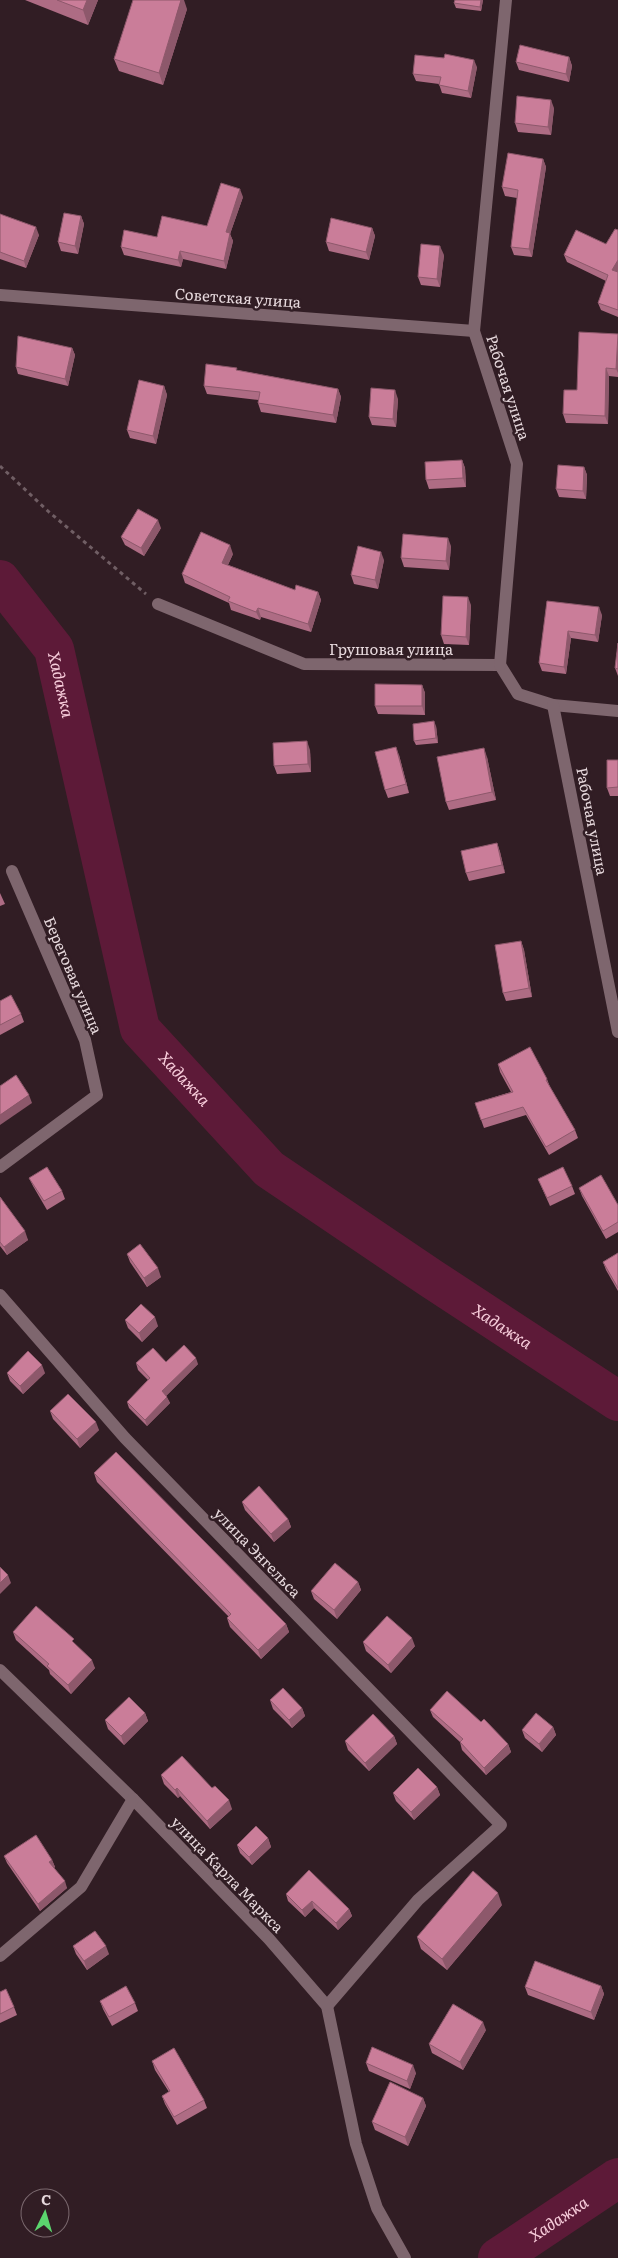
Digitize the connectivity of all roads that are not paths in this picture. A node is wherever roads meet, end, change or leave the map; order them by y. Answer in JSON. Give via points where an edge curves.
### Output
{"nodes":[{"id":1,"x":506,"y":0,"type":"edge"},
{"id":2,"x":0,"y":296,"type":"edge"},
{"id":3,"x":474,"y":331,"type":"junction"},
{"id":4,"x":158,"y":604,"type":"road end"},
{"id":5,"x":500,"y":665,"type":"junction"},
{"id":6,"x":554,"y":705,"type":"junction"},
{"id":7,"x":618,"y":712,"type":"edge"},
{"id":8,"x":12,"y":871,"type":"dead end"},
{"id":9,"x":618,"y":1032,"type":"edge"},
{"id":10,"x":0,"y":1167,"type":"edge"},
{"id":11,"x":0,"y":1295,"type":"edge"},
{"id":12,"x":0,"y":1670,"type":"edge"},
{"id":13,"x":133,"y":1799,"type":"junction"},
{"id":14,"x":0,"y":1956,"type":"edge"},
{"id":15,"x":327,"y":2006,"type":"junction"},
{"id":16,"x":405,"y":2258,"type":"edge"}],
"edges":[{"from":1,"to":3,"type":"street","name":"Рабочая улица"},
{"from":2,"to":3,"type":"street","name":"Советская улица"},
{"from":3,"to":5,"type":"street","name":"Рабочая улица","via":[[517,464]]},
{"from":4,"to":5,"type":"street","name":"Грушовая улица","via":[[304,664]]},
{"from":5,"to":6,"type":"street","via":[[518,694]]},
{"from":6,"to":7,"type":"street"},
{"from":6,"to":9,"type":"street","name":"Рабочая улица"},
{"from":8,"to":10,"type":"street","name":"Береговая улица","via":[[85,1040],[97,1095]]},
{"from":11,"to":15,"type":"street","name":"улица Энгельса","via":[[125,1438],[501,1825],[418,1900]]},
{"from":12,"to":13,"type":"street","name":"улица Карла Маркса"},
{"from":13,"to":14,"type":"street","via":[[81,1886]]},
{"from":13,"to":15,"type":"street","name":"улица Карла Маркса","via":[[269,1939]]},
{"from":15,"to":16,"type":"street","name":"улица Карла Маркса","via":[[356,2144],[377,2208]]}]}
